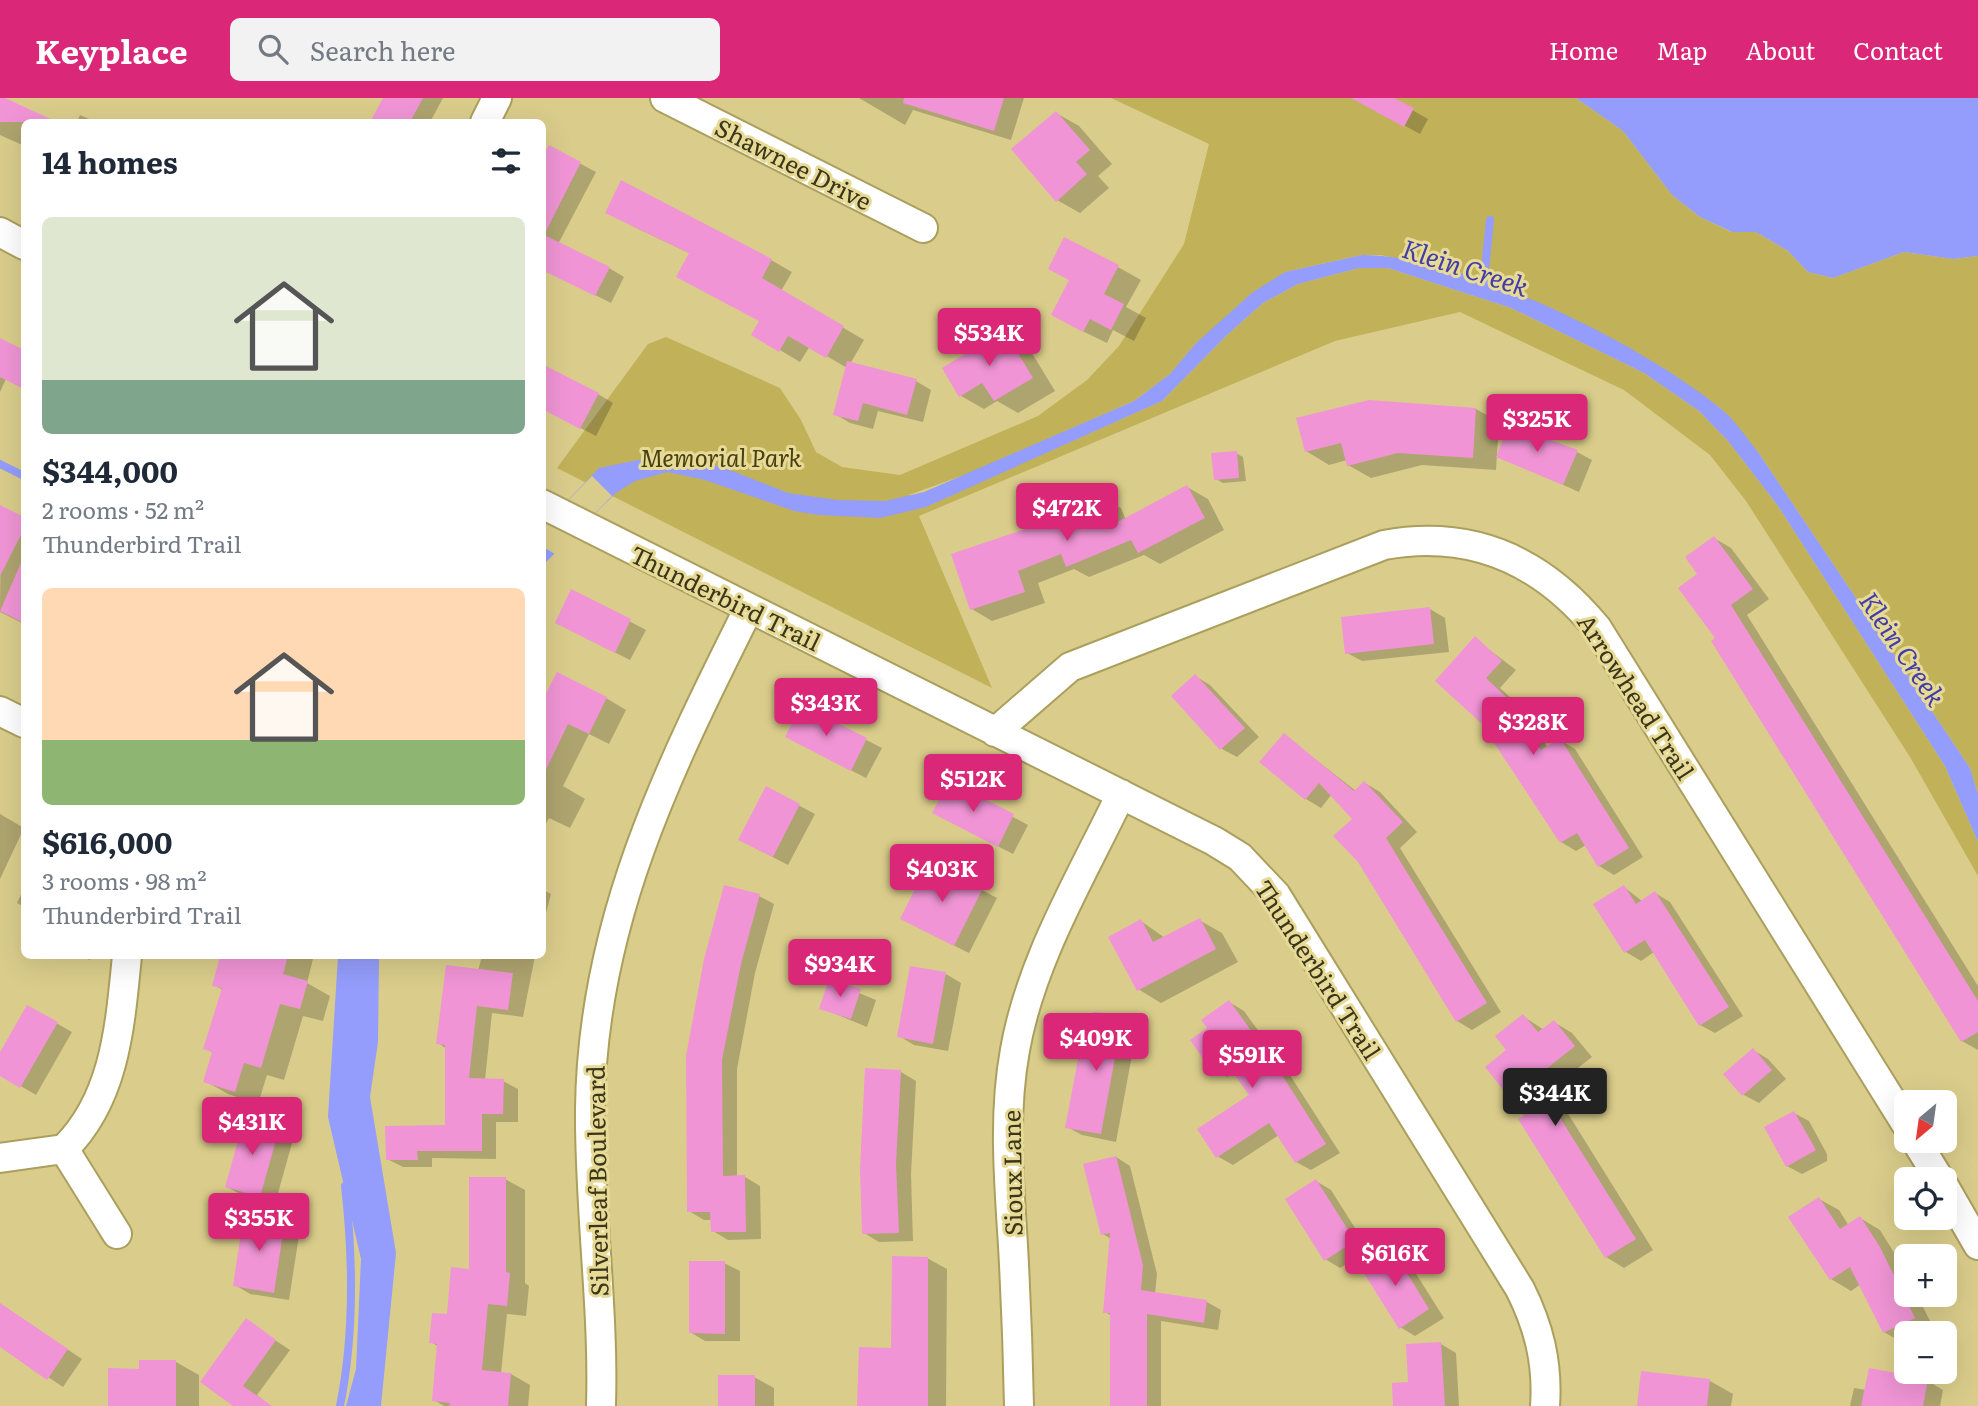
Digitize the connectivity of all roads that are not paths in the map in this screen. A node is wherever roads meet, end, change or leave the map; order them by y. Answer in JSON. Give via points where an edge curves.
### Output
{"nodes":[{"id":1,"x":497,"y":98,"type":"edge"},
{"id":2,"x":665,"y":98,"type":"edge"},
{"id":3,"x":486,"y":119,"type":"edge"},
{"id":4,"x":923,"y":228,"type":"dead end"},
{"id":5,"x":0,"y":232,"type":"edge"},
{"id":6,"x":21,"y":243,"type":"edge"},
{"id":7,"x":550,"y":508,"type":"edge"},
{"id":8,"x":749,"y":608,"type":"junction"},
{"id":9,"x":0,"y":711,"type":"edge"},
{"id":10,"x":21,"y":722,"type":"edge"},
{"id":11,"x":995,"y":732,"type":"junction"},
{"id":12,"x":1121,"y":794,"type":"junction"},
{"id":13,"x":127,"y":959,"type":"edge"},
{"id":14,"x":1894,"y":1105,"type":"edge"},
{"id":15,"x":64,"y":1149,"type":"junction"},
{"id":16,"x":0,"y":1158,"type":"edge"},
{"id":17,"x":1957,"y":1209,"type":"edge"},
{"id":18,"x":117,"y":1234,"type":"dead end"},
{"id":19,"x":1978,"y":1245,"type":"edge"},
{"id":20,"x":601,"y":1406,"type":"edge"},
{"id":21,"x":1019,"y":1406,"type":"edge"},
{"id":22,"x":1545,"y":1406,"type":"edge"}],
"edges":[{"from":1,"to":3,"type":"street"},
{"from":2,"to":4,"type":"street","name":"Shawnee Drive"},
{"from":5,"to":6,"type":"street"},
{"from":7,"to":8,"type":"street","name":"Thunderbird Trail"},
{"from":8,"to":11,"type":"street","name":"Thunderbird Trail"},
{"from":8,"to":20,"type":"street","name":"Silverleaf Boulevard","via":[[674,759],[644,831],[608,956],[590,1106]]},
{"from":9,"to":10,"type":"street"},
{"from":11,"to":12,"type":"street","name":"Thunderbird Trail"},
{"from":11,"to":14,"type":"street","name":"Arrowhead Trail","via":[[1070,667],[1384,545],[1447,542],[1475,545],[1509,557],[1560,586],[1597,628]]},
{"from":12,"to":21,"type":"street","name":"Sioux Lane","via":[[1046,950],[1015,1048],[1008,1168]]},
{"from":12,"to":22,"type":"street","name":"Thunderbird Trail","via":[[1240,857],[1276,895],[1520,1289],[1540,1335]]},
{"from":13,"to":15,"type":"street","via":[[118,1035],[107,1077],[90,1118]]},
{"from":15,"to":16,"type":"street"},
{"from":15,"to":18,"type":"street"},
{"from":17,"to":19,"type":"street"}]}
